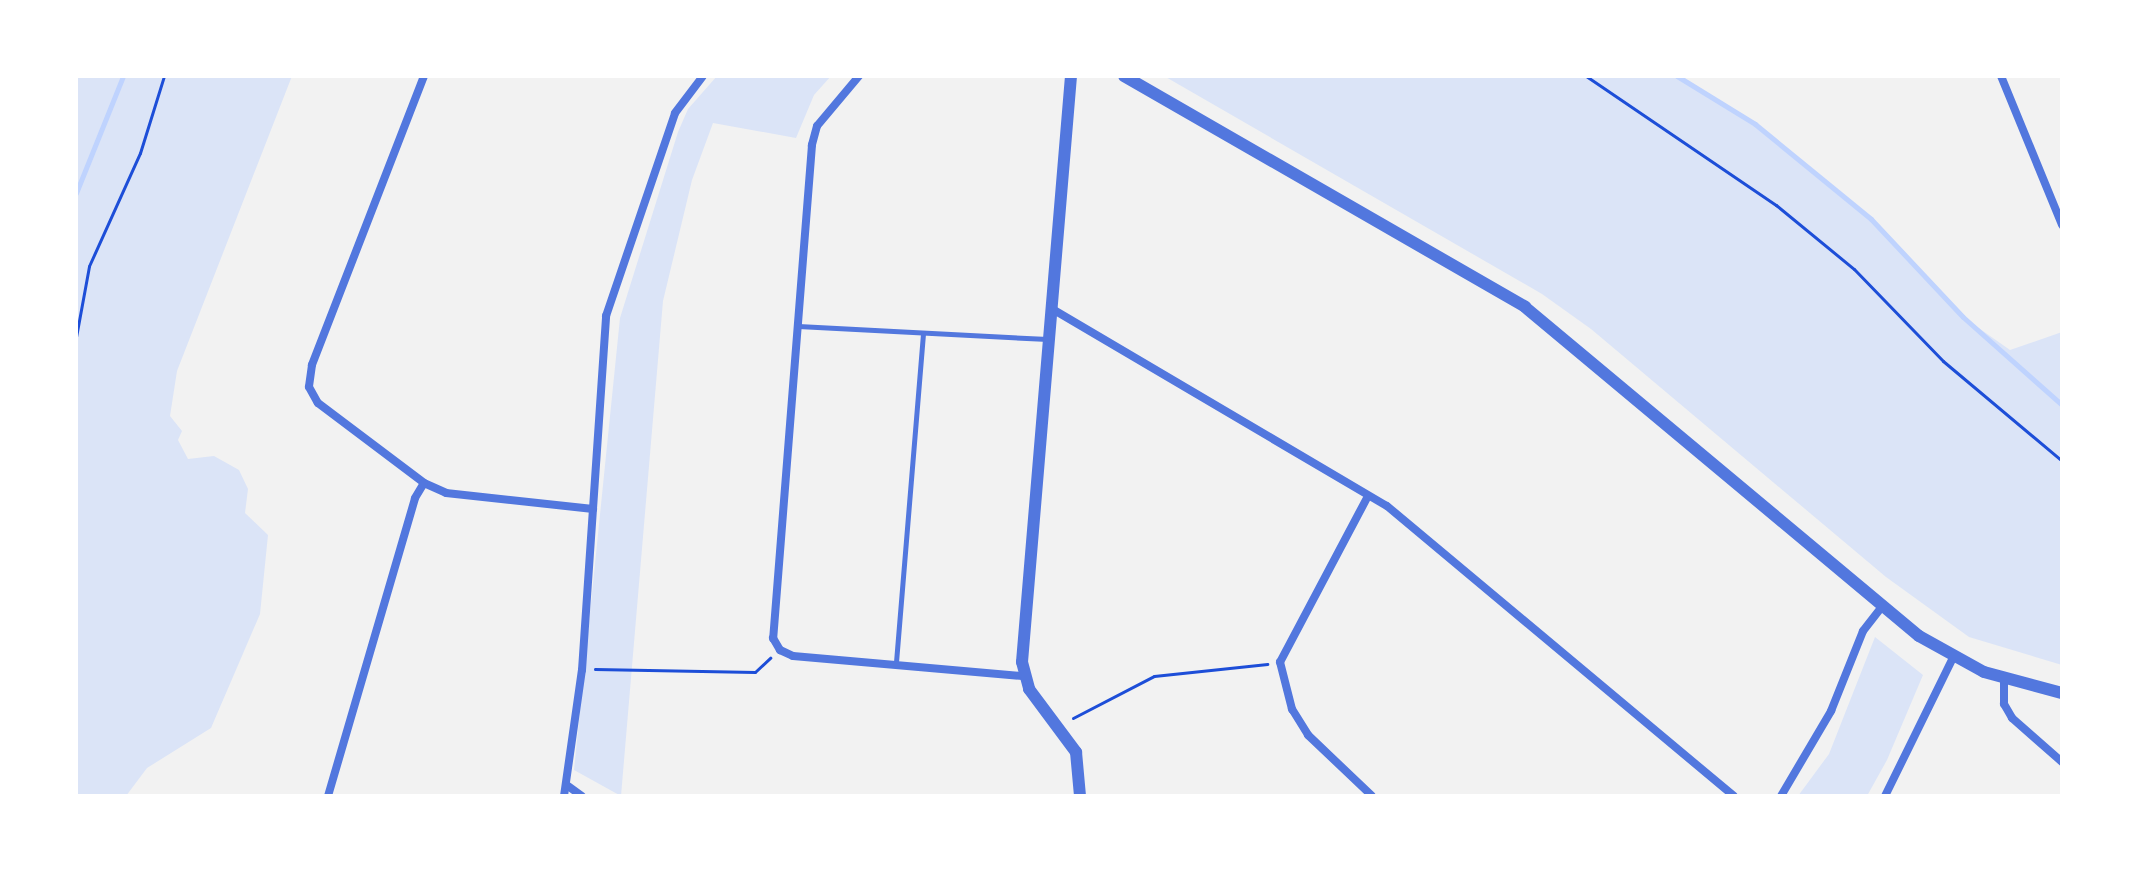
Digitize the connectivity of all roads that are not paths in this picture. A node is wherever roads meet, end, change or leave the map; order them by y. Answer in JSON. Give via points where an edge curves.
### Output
{"nodes":[{"id":1,"x":424,"y":76,"type":"edge"},
{"id":2,"x":703,"y":76,"type":"edge"},
{"id":3,"x":859,"y":76,"type":"edge"},
{"id":4,"x":1071,"y":76,"type":"edge"},
{"id":5,"x":1124,"y":76,"type":"edge"},
{"id":6,"x":2001,"y":76,"type":"edge"},
{"id":7,"x":2062,"y":225,"type":"edge"},
{"id":8,"x":1054,"y":310,"type":"junction"},
{"id":9,"x":797,"y":326,"type":"junction"},
{"id":10,"x":923,"y":333,"type":"junction"},
{"id":11,"x":1049,"y":339,"type":"junction"},
{"id":12,"x":424,"y":483,"type":"junction"},
{"id":13,"x":1368,"y":496,"type":"junction"},
{"id":14,"x":593,"y":509,"type":"junction"},
{"id":15,"x":1882,"y":607,"type":"junction"},
{"id":16,"x":1953,"y":658,"type":"junction"},
{"id":17,"x":896,"y":662,"type":"junction"},
{"id":18,"x":1023,"y":676,"type":"junction"},
{"id":19,"x":2004,"y":676,"type":"junction"},
{"id":20,"x":2062,"y":693,"type":"edge"},
{"id":21,"x":2062,"y":762,"type":"edge"},
{"id":22,"x":568,"y":786,"type":"junction"},
{"id":23,"x":328,"y":796,"type":"edge"},
{"id":24,"x":564,"y":796,"type":"edge"},
{"id":25,"x":582,"y":796,"type":"edge"},
{"id":26,"x":1080,"y":796,"type":"edge"},
{"id":27,"x":1372,"y":796,"type":"edge"},
{"id":28,"x":1734,"y":796,"type":"edge"},
{"id":29,"x":1781,"y":796,"type":"edge"},
{"id":30,"x":1885,"y":796,"type":"edge"}],
"edges":[{"from":1,"to":12,"type":"street","via":[[312,365],[309,387],[318,403]]},
{"from":2,"to":14,"type":"street","via":[[675,113],[606,316]]},
{"from":3,"to":9,"type":"street","via":[[814,135]]},
{"from":4,"to":8,"type":"street"},
{"from":5,"to":15,"type":"street","via":[[1525,307]]},
{"from":6,"to":7,"type":"street"},
{"from":8,"to":11,"type":"street"},
{"from":8,"to":13,"type":"street"},
{"from":9,"to":10,"type":"lane"},
{"from":9,"to":17,"type":"street","via":[[773,638],[780,650],[793,656]]},
{"from":10,"to":11,"type":"lane"},
{"from":10,"to":17,"type":"lane"},
{"from":11,"to":18,"type":"street"},
{"from":12,"to":14,"type":"street","via":[[446,493]]},
{"from":12,"to":23,"type":"street"},
{"from":13,"to":27,"type":"street","via":[[1280,662],[1292,709],[1308,735]]},
{"from":13,"to":28,"type":"street","via":[[1462,564]]},
{"from":14,"to":22,"type":"street"},
{"from":15,"to":16,"type":"street"},
{"from":15,"to":29,"type":"street","via":[[1863,631],[1831,711]]},
{"from":16,"to":19,"type":"street"},
{"from":16,"to":30,"type":"street"},
{"from":17,"to":18,"type":"street"},
{"from":18,"to":26,"type":"street","via":[[1076,752]]},
{"from":19,"to":20,"type":"street"},
{"from":19,"to":21,"type":"street","via":[[2004,704],[2012,718]]},
{"from":22,"to":24,"type":"street"},
{"from":22,"to":25,"type":"street"}]}
